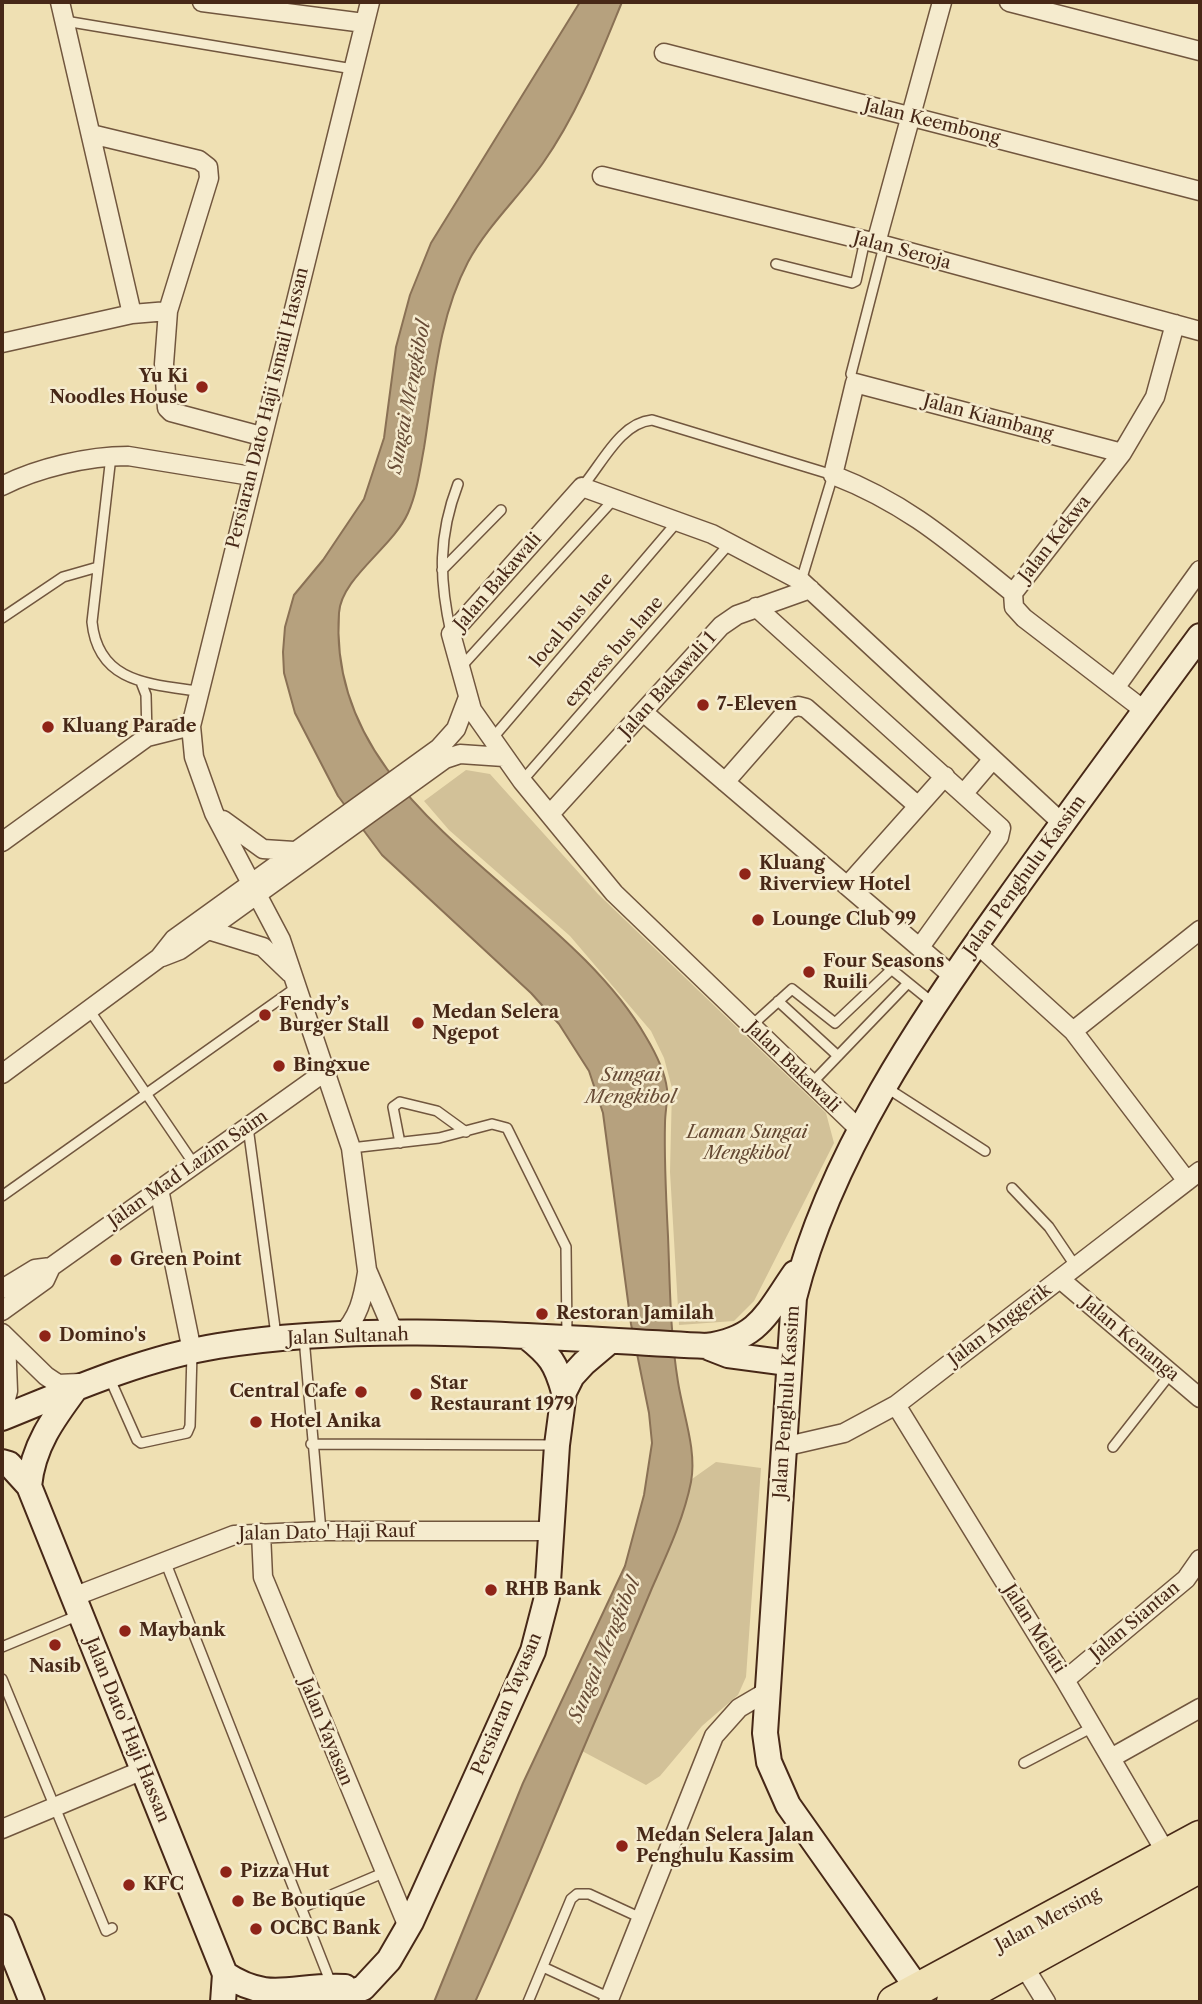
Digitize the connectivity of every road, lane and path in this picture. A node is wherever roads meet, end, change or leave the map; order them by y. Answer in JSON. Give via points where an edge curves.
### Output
{"nodes":[{"id":1,"x":60,"y":2,"type":"edge"},
{"id":2,"x":202,"y":2,"type":"edge"},
{"id":3,"x":370,"y":2,"type":"edge"},
{"id":4,"x":942,"y":2,"type":"edge"},
{"id":5,"x":1009,"y":2,"type":"edge"},
{"id":6,"x":64,"y":21,"type":"junction"},
{"id":7,"x":364,"y":23,"type":"junction"},
{"id":8,"x":1200,"y":51,"type":"edge"},
{"id":9,"x":664,"y":53,"type":"dead end"},
{"id":10,"x":353,"y":69,"type":"junction"},
{"id":11,"x":912,"y":116,"type":"junction"},
{"id":12,"x":90,"y":134,"type":"junction"},
{"id":13,"x":602,"y":176,"type":"dead end"},
{"id":14,"x":1200,"y":191,"type":"edge"},
{"id":15,"x":875,"y":243,"type":"junction"},
{"id":16,"x":776,"y":264,"type":"dead end"},
{"id":17,"x":167,"y":311,"type":"junction"},
{"id":18,"x":132,"y":314,"type":"junction"},
{"id":19,"x":1175,"y":324,"type":"junction"},
{"id":20,"x":1200,"y":331,"type":"edge"},
{"id":21,"x":2,"y":342,"type":"edge"},
{"id":22,"x":855,"y":383,"type":"junction"},
{"id":23,"x":261,"y":436,"type":"junction"},
{"id":24,"x":1122,"y":453,"type":"junction"},
{"id":25,"x":111,"y":456,"type":"junction"},
{"id":26,"x":833,"y":475,"type":"junction"},
{"id":27,"x":251,"y":477,"type":"junction"},
{"id":28,"x":458,"y":484,"type":"dead end"},
{"id":29,"x":2,"y":486,"type":"edge"},
{"id":30,"x":582,"y":487,"type":"junction"},
{"id":31,"x":616,"y":497,"type":"junction"},
{"id":32,"x":501,"y":510,"type":"dead end"},
{"id":33,"x":677,"y":522,"type":"junction"},
{"id":34,"x":730,"y":543,"type":"junction"},
{"id":35,"x":98,"y":567,"type":"junction"},
{"id":36,"x":442,"y":570,"type":"junction"},
{"id":37,"x":1200,"y":570,"type":"edge"},
{"id":38,"x":805,"y":585,"type":"junction"},
{"id":39,"x":1013,"y":593,"type":"junction"},
{"id":40,"x":756,"y":607,"type":"junction"},
{"id":41,"x":2,"y":618,"type":"edge"},
{"id":42,"x":451,"y":634,"type":"junction"},
{"id":43,"x":1200,"y":636,"type":"edge"},
{"id":44,"x":459,"y":668,"type":"junction"},
{"id":45,"x":141,"y":682,"type":"junction"},
{"id":46,"x":1115,"y":688,"type":"junction"},
{"id":47,"x":197,"y":691,"type":"junction"},
{"id":48,"x":467,"y":700,"type":"junction"},
{"id":49,"x":1145,"y":711,"type":"junction"},
{"id":50,"x":643,"y":712,"type":"junction"},
{"id":51,"x":191,"y":726,"type":"junction"},
{"id":52,"x":146,"y":737,"type":"junction"},
{"id":53,"x":491,"y":740,"type":"junction"},
{"id":54,"x":442,"y":754,"type":"junction"},
{"id":55,"x":504,"y":757,"type":"junction"},
{"id":56,"x":993,"y":759,"type":"junction"},
{"id":57,"x":945,"y":776,"type":"junction"},
{"id":58,"x":522,"y":780,"type":"junction"},
{"id":59,"x":725,"y":782,"type":"junction"},
{"id":60,"x":964,"y":793,"type":"junction"},
{"id":61,"x":918,"y":806,"type":"junction"},
{"id":62,"x":214,"y":813,"type":"junction"},
{"id":63,"x":550,"y":814,"type":"junction"},
{"id":64,"x":1062,"y":823,"type":"junction"},
{"id":65,"x":2,"y":842,"type":"edge"},
{"id":66,"x":303,"y":850,"type":"junction"},
{"id":67,"x":848,"y":885,"type":"junction"},
{"id":68,"x":255,"y":888,"type":"junction"},
{"id":69,"x":208,"y":930,"type":"junction"},
{"id":70,"x":1200,"y":930,"type":"edge"},
{"id":71,"x":976,"y":943,"type":"junction"},
{"id":72,"x":920,"y":947,"type":"junction"},
{"id":73,"x":159,"y":958,"type":"junction"},
{"id":74,"x":954,"y":977,"type":"junction"},
{"id":75,"x":295,"y":981,"type":"junction"},
{"id":76,"x":908,"y":983,"type":"junction"},
{"id":77,"x":778,"y":1001,"type":"junction"},
{"id":78,"x":935,"y":1004,"type":"junction"},
{"id":79,"x":90,"y":1011,"type":"junction"},
{"id":80,"x":751,"y":1026,"type":"junction"},
{"id":81,"x":1073,"y":1031,"type":"junction"},
{"id":82,"x":838,"y":1056,"type":"junction"},
{"id":83,"x":3,"y":1069,"type":"edge"},
{"id":84,"x":326,"y":1071,"type":"junction"},
{"id":85,"x":810,"y":1085,"type":"junction"},
{"id":86,"x":885,"y":1087,"type":"junction"},
{"id":87,"x":148,"y":1094,"type":"junction"},
{"id":88,"x":248,"y":1126,"type":"junction"},
{"id":89,"x":860,"y":1130,"type":"junction"},
{"id":90,"x":466,"y":1132,"type":"junction"},
{"id":91,"x":400,"y":1143,"type":"junction"},
{"id":92,"x":351,"y":1148,"type":"junction"},
{"id":93,"x":985,"y":1151,"type":"dead end"},
{"id":94,"x":194,"y":1164,"type":"junction"},
{"id":95,"x":1194,"y":1176,"type":"edge"},
{"id":96,"x":1012,"y":1188,"type":"dead end"},
{"id":97,"x":159,"y":1189,"type":"junction"},
{"id":98,"x":2,"y":1196,"type":"edge"},
{"id":99,"x":803,"y":1261,"type":"junction"},
{"id":100,"x":51,"y":1267,"type":"junction"},
{"id":101,"x":1076,"y":1267,"type":"junction"},
{"id":102,"x":368,"y":1270,"type":"junction"},
{"id":103,"x":1060,"y":1279,"type":"junction"},
{"id":104,"x":2,"y":1289,"type":"edge"},
{"id":105,"x":2,"y":1311,"type":"edge"},
{"id":106,"x":405,"y":1335,"type":"junction"},
{"id":107,"x":4,"y":1336,"type":"edge"},
{"id":108,"x":340,"y":1336,"type":"junction"},
{"id":109,"x":526,"y":1336,"type":"junction"},
{"id":110,"x":304,"y":1338,"type":"junction"},
{"id":111,"x":567,"y":1339,"type":"junction"},
{"id":112,"x":277,"y":1340,"type":"junction"},
{"id":113,"x":610,"y":1341,"type":"junction"},
{"id":114,"x":706,"y":1346,"type":"junction"},
{"id":115,"x":192,"y":1351,"type":"junction"},
{"id":116,"x":788,"y":1363,"type":"junction"},
{"id":117,"x":1171,"y":1373,"type":"junction"},
{"id":118,"x":91,"y":1383,"type":"junction"},
{"id":119,"x":565,"y":1392,"type":"junction"},
{"id":120,"x":1200,"y":1398,"type":"edge"},
{"id":121,"x":896,"y":1405,"type":"junction"},
{"id":122,"x":2,"y":1416,"type":"edge"},
{"id":123,"x":311,"y":1444,"type":"junction"},
{"id":124,"x":557,"y":1445,"type":"junction"},
{"id":125,"x":783,"y":1447,"type":"junction"},
{"id":126,"x":1113,"y":1447,"type":"dead end"},
{"id":127,"x":2,"y":1462,"type":"edge"},
{"id":128,"x":29,"y":1486,"type":"junction"},
{"id":129,"x":321,"y":1531,"type":"junction"},
{"id":130,"x":551,"y":1531,"type":"junction"},
{"id":131,"x":261,"y":1533,"type":"junction"},
{"id":132,"x":1200,"y":1559,"type":"edge"},
{"id":133,"x":165,"y":1561,"type":"junction"},
{"id":134,"x":77,"y":1606,"type":"junction"},
{"id":135,"x":2,"y":1647,"type":"edge"},
{"id":136,"x":2,"y":1679,"type":"edge"},
{"id":137,"x":1065,"y":1679,"type":"junction"},
{"id":138,"x":768,"y":1690,"type":"junction"},
{"id":139,"x":1200,"y":1708,"type":"edge"},
{"id":140,"x":1093,"y":1727,"type":"junction"},
{"id":141,"x":1111,"y":1758,"type":"junction"},
{"id":142,"x":1024,"y":1763,"type":"dead end"},
{"id":143,"x":143,"y":1770,"type":"junction"},
{"id":144,"x":55,"y":1807,"type":"junction"},
{"id":145,"x":2,"y":1829,"type":"edge"},
{"id":146,"x":1200,"y":1837,"type":"edge"},
{"id":147,"x":1168,"y":1856,"type":"junction"},
{"id":148,"x":1200,"y":1866,"type":"edge"},
{"id":149,"x":383,"y":1873,"type":"junction"},
{"id":150,"x":301,"y":1909,"type":"junction"},
{"id":151,"x":641,"y":1918,"type":"junction"},
{"id":152,"x":2,"y":1927,"type":"edge"},
{"id":153,"x":408,"y":1927,"type":"junction"},
{"id":154,"x":112,"y":1928,"type":"dead end"},
{"id":155,"x":1023,"y":1963,"type":"junction"},
{"id":156,"x":543,"y":1967,"type":"junction"},
{"id":157,"x":225,"y":1974,"type":"junction"},
{"id":158,"x":906,"y":1995,"type":"edge"},
{"id":159,"x":333,"y":1997,"type":"edge"},
{"id":160,"x":609,"y":2000,"type":"edge"},
{"id":161,"x":1040,"y":2000,"type":"edge"},
{"id":162,"x":32,"y":2002,"type":"edge"},
{"id":163,"x":223,"y":2002,"type":"edge"},
{"id":164,"x":528,"y":2002,"type":"edge"},
{"id":165,"x":953,"y":2002,"type":"edge"}],
"edges":[{"from":1,"to":6,"type":"street"},
{"from":2,"to":7,"type":"street"},
{"from":3,"to":7,"type":"street","name":"Persiaran Dato Haji Ismail Hassan"},
{"from":4,"to":11,"type":"street"},
{"from":5,"to":8,"type":"street"},
{"from":6,"to":10,"type":"lane"},
{"from":6,"to":12,"type":"street"},
{"from":7,"to":10,"type":"street","name":"Persiaran Dato Haji Ismail Hassan"},
{"from":9,"to":11,"type":"street","name":"Jalan Keembong"},
{"from":10,"to":23,"type":"street","name":"Persiaran Dato Haji Ismail Hassan"},
{"from":11,"to":14,"type":"street","name":"Jalan Keembong"},
{"from":11,"to":15,"type":"street"},
{"from":12,"to":17,"type":"street","via":[[199,160],[208,167],[209,178]]},
{"from":12,"to":18,"type":"street"},
{"from":13,"to":15,"type":"street","name":"Jalan Seroja"},
{"from":15,"to":16,"type":"lane","via":[[852,284]]},
{"from":15,"to":19,"type":"street","name":"Jalan Seroja"},
{"from":15,"to":22,"type":"lane","via":[[852,374]]},
{"from":17,"to":18,"type":"street"},
{"from":17,"to":23,"type":"street","via":[[167,408]]},
{"from":18,"to":21,"type":"street"},
{"from":19,"to":20,"type":"street","name":"Jalan Seroja"},
{"from":19,"to":24,"type":"street","name":"Jalan Kekwa","via":[[1155,397]]},
{"from":22,"to":24,"type":"street","name":"Jalan Kiambang"},
{"from":22,"to":26,"type":"street"},
{"from":23,"to":27,"type":"street","name":"Persiaran Dato Haji Ismail Hassan"},
{"from":24,"to":39,"type":"street","name":"Jalan Kekwa"},
{"from":25,"to":27,"type":"street"},
{"from":25,"to":29,"type":"street"},
{"from":25,"to":35,"type":"lane"},
{"from":26,"to":30,"type":"lane","via":[[652,420],[625,431]]},
{"from":26,"to":38,"type":"lane"},
{"from":26,"to":39,"type":"street","via":[[877,492],[918,517]]},
{"from":27,"to":47,"type":"street","name":"Persiaran Dato Haji Ismail Hassan"},
{"from":28,"to":36,"type":"lane","via":[[444,526]]},
{"from":30,"to":31,"type":"street"},
{"from":30,"to":42,"type":"street","name":"Jalan Bakawali"},
{"from":31,"to":33,"type":"street"},
{"from":31,"to":44,"type":"lane"},
{"from":32,"to":36,"type":"lane"},
{"from":33,"to":34,"type":"street"},
{"from":33,"to":53,"type":"lane","name":"local bus lane"},
{"from":34,"to":38,"type":"street"},
{"from":34,"to":58,"type":"lane","name":"express bus lane"},
{"from":35,"to":41,"type":"lane","via":[[63,577]]},
{"from":35,"to":45,"type":"lane","via":[[94,643],[114,668]]},
{"from":36,"to":42,"type":"lane"},
{"from":37,"to":46,"type":"street"},
{"from":38,"to":40,"type":"street","name":"Jalan Bakawali 1"},
{"from":38,"to":56,"type":"street"},
{"from":39,"to":46,"type":"street","name":"Jalan Kekwa","via":[[1014,607],[1024,618]]},
{"from":40,"to":50,"type":"street","name":"Jalan Bakawali 1","via":[[721,626]]},
{"from":40,"to":57,"type":"street"},
{"from":42,"to":44,"type":"street","name":"Jalan Bakawali"},
{"from":43,"to":49,"type":"street","name":"Jalan Penghulu Kassim"},
{"from":44,"to":48,"type":"street","name":"Jalan Bakawali"},
{"from":45,"to":47,"type":"lane"},
{"from":45,"to":52,"type":"lane","via":[[146,695]]},
{"from":46,"to":49,"type":"street","name":"Jalan Kekwa"},
{"from":47,"to":51,"type":"street","name":"Persiaran Dato Haji Ismail Hassan"},
{"from":48,"to":53,"type":"street","name":"Jalan Bakawali"},
{"from":48,"to":54,"type":"street"},
{"from":49,"to":64,"type":"street","name":"Jalan Penghulu Kassim"},
{"from":50,"to":59,"type":"street"},
{"from":50,"to":63,"type":"street","name":"Jalan Bakawali 1"},
{"from":51,"to":52,"type":"street"},
{"from":51,"to":62,"type":"street","name":"Persiaran Dato Haji Ismail Hassan","via":[[194,757]]},
{"from":52,"to":65,"type":"street"},
{"from":53,"to":55,"type":"street","name":"Jalan Bakawali"},
{"from":54,"to":55,"type":"street"},
{"from":54,"to":66,"type":"street"},
{"from":55,"to":58,"type":"street","name":"Jalan Bakawali"},
{"from":56,"to":60,"type":"street"},
{"from":56,"to":64,"type":"street"},
{"from":57,"to":60,"type":"street"},
{"from":57,"to":61,"type":"street"},
{"from":58,"to":63,"type":"street","name":"Jalan Bakawali"},
{"from":59,"to":61,"type":"street","via":[[789,709],[798,706],[806,708]]},
{"from":59,"to":67,"type":"street"},
{"from":60,"to":72,"type":"street","via":[[997,821],[999,837]]},
{"from":61,"to":67,"type":"street"},
{"from":62,"to":66,"type":"street","via":[[263,849]]},
{"from":62,"to":68,"type":"street","name":"Persiaran Dato Haji Ismail Hassan"},
{"from":63,"to":80,"type":"street","name":"Jalan Bakawali","via":[[614,893]]},
{"from":64,"to":71,"type":"street","name":"Jalan Penghulu Kassim"},
{"from":66,"to":68,"type":"street"},
{"from":67,"to":72,"type":"street"},
{"from":68,"to":69,"type":"street"},
{"from":68,"to":73,"type":"street","via":[[174,939]]},
{"from":68,"to":75,"type":"street","name":"Persiaran Dato Haji Ismail Hassan"},
{"from":69,"to":73,"type":"street"},
{"from":69,"to":75,"type":"street","via":[[263,947]]},
{"from":70,"to":81,"type":"street"},
{"from":71,"to":74,"type":"street","name":"Jalan Penghulu Kassim"},
{"from":71,"to":81,"type":"street"},
{"from":72,"to":74,"type":"street"},
{"from":73,"to":79,"type":"street"},
{"from":74,"to":78,"type":"street","name":"Jalan Penghulu Kassim"},
{"from":75,"to":84,"type":"street","name":"Persiaran Dato Haji Ismail Hassan"},
{"from":75,"to":87,"type":"lane"},
{"from":76,"to":77,"type":"lane","via":[[888,967],[835,1023],[792,989]]},
{"from":76,"to":78,"type":"lane"},
{"from":76,"to":82,"type":"lane"},
{"from":77,"to":80,"type":"lane"},
{"from":77,"to":82,"type":"lane"},
{"from":78,"to":86,"type":"street","name":"Jalan Penghulu Kassim"},
{"from":79,"to":83,"type":"street"},
{"from":79,"to":87,"type":"lane"},
{"from":80,"to":85,"type":"street","name":"Jalan Bakawali"},
{"from":81,"to":95,"type":"street"},
{"from":82,"to":85,"type":"lane"},
{"from":84,"to":88,"type":"street","name":"Jalan Mad Lazim Saim"},
{"from":84,"to":92,"type":"street","name":"Persiaran Dato Haji Ismail Hassan"},
{"from":85,"to":89,"type":"street","name":"Jalan Bakawali"},
{"from":86,"to":89,"type":"street","name":"Jalan Penghulu Kassim"},
{"from":86,"to":93,"type":"lane"},
{"from":87,"to":94,"type":"lane"},
{"from":87,"to":98,"type":"lane"},
{"from":88,"to":94,"type":"street","name":"Jalan Mad Lazim Saim"},
{"from":88,"to":112,"type":"lane"},
{"from":89,"to":99,"type":"street","name":"Jalan Penghulu Kassim"},
{"from":90,"to":91,"type":"lane"},
{"from":90,"to":91,"type":"lane","via":[[438,1111],[400,1102],[393,1107]]},
{"from":90,"to":111,"type":"lane","via":[[492,1124],[507,1128],[566,1247]]},
{"from":91,"to":92,"type":"lane"},
{"from":92,"to":102,"type":"street","name":"Persiaran Dato Haji Ismail Hassan"},
{"from":94,"to":97,"type":"street","name":"Jalan Mad Lazim Saim"},
{"from":95,"to":101,"type":"street","name":"Jalan Anggerik"},
{"from":96,"to":101,"type":"lane","via":[[1049,1227]]},
{"from":97,"to":100,"type":"street","name":"Jalan Mad Lazim Saim"},
{"from":97,"to":115,"type":"street"},
{"from":99,"to":114,"type":"street","name":"Jalan Sultanah","via":[[761,1322],[731,1343]]},
{"from":99,"to":116,"type":"street","name":"Jalan Penghulu Kassim"},
{"from":100,"to":104,"type":"street","via":[[35,1269]]},
{"from":100,"to":105,"type":"street","via":[[46,1280]]},
{"from":101,"to":103,"type":"street","name":"Jalan Anggerik"},
{"from":102,"to":106,"type":"street","via":[[391,1326]]},
{"from":102,"to":108,"type":"street","via":[[359,1312]]},
{"from":103,"to":117,"type":"street","name":"Jalan Kenanga"},
{"from":103,"to":121,"type":"street","name":"Jalan Anggerik"},
{"from":106,"to":108,"type":"street","name":"Jalan Sultanah"},
{"from":106,"to":109,"type":"street","name":"Jalan Sultanah"},
{"from":107,"to":118,"type":"street","via":[[58,1384]]},
{"from":107,"to":122,"type":"street","via":[[9,1383]]},
{"from":108,"to":110,"type":"street","name":"Jalan Sultanah"},
{"from":109,"to":111,"type":"street","name":"Jalan Sultanah"},
{"from":109,"to":119,"type":"street","via":[[557,1365]]},
{"from":110,"to":112,"type":"street","name":"Jalan Sultanah"},
{"from":110,"to":123,"type":"lane"},
{"from":111,"to":113,"type":"street","name":"Jalan Sultanah"},
{"from":112,"to":115,"type":"street","name":"Jalan Sultanah"},
{"from":113,"to":114,"type":"street","name":"Jalan Sultanah"},
{"from":113,"to":119,"type":"street","name":"Persiaran Yayasan","via":[[572,1376]]},
{"from":114,"to":116,"type":"street","name":"Jalan Sultanah"},
{"from":115,"to":118,"type":"street","name":"Jalan Sultanah"},
{"from":115,"to":118,"type":"lane","via":[[187,1433],[141,1443]]},
{"from":116,"to":125,"type":"street","name":"Jalan Penghulu Kassim"},
{"from":117,"to":120,"type":"street","name":"Jalan Kenanga"},
{"from":117,"to":126,"type":"lane"},
{"from":118,"to":122,"type":"street","name":"Jalan Sultanah"},
{"from":118,"to":128,"type":"street","via":[[40,1441],[31,1462]]},
{"from":119,"to":124,"type":"street","name":"Persiaran Yayasan"},
{"from":121,"to":125,"type":"street","name":"Jalan Anggerik","via":[[844,1433]]},
{"from":121,"to":137,"type":"street","name":"Jalan Melati"},
{"from":123,"to":124,"type":"lane"},
{"from":123,"to":129,"type":"lane"},
{"from":124,"to":130,"type":"street","name":"Persiaran Yayasan"},
{"from":125,"to":138,"type":"street","name":"Jalan Penghulu Kassim"},
{"from":127,"to":128,"type":"street"},
{"from":128,"to":134,"type":"street","name":"Jalan Dato' Haji Hassan"},
{"from":129,"to":130,"type":"street","name":"Jalan Dato' Haji Rauf"},
{"from":129,"to":131,"type":"street","name":"Jalan Dato' Haji Rauf"},
{"from":130,"to":153,"type":"street","name":"Persiaran Yayasan","via":[[547,1597],[533,1651]]},
{"from":131,"to":133,"type":"street","name":"Jalan Dato' Haji Rauf","via":[[224,1537]]},
{"from":131,"to":149,"type":"street","name":"Jalan Yayasan","via":[[263,1577]]},
{"from":132,"to":137,"type":"street","name":"Jalan Siantan","via":[[1186,1579]]},
{"from":133,"to":134,"type":"street","name":"Jalan Dato' Haji Rauf"},
{"from":133,"to":150,"type":"lane"},
{"from":134,"to":135,"type":"lane"},
{"from":134,"to":143,"type":"street","name":"Jalan Dato' Haji Hassan"},
{"from":136,"to":144,"type":"lane"},
{"from":137,"to":140,"type":"street","name":"Jalan Melati"},
{"from":138,"to":151,"type":"street","via":[[739,1708],[714,1736]]},
{"from":138,"to":158,"type":"street","name":"Jalan Penghulu Kassim","via":[[765,1733],[769,1762],[788,1805]]},
{"from":139,"to":141,"type":"street"},
{"from":140,"to":141,"type":"street","name":"Jalan Melati"},
{"from":140,"to":142,"type":"lane"},
{"from":141,"to":147,"type":"street","name":"Jalan Melati"},
{"from":143,"to":144,"type":"street"},
{"from":143,"to":157,"type":"street","name":"Jalan Dato' Haji Hassan"},
{"from":144,"to":145,"type":"street"},
{"from":144,"to":154,"type":"lane","via":[[106,1931]]},
{"from":146,"to":147,"type":"highway","name":"Jalan Mersing"},
{"from":147,"to":158,"type":"highway","name":"Jalan Mersing"},
{"from":148,"to":155,"type":"highway","name":"Jalan Mersing"},
{"from":149,"to":150,"type":"lane"},
{"from":149,"to":153,"type":"street","name":"Jalan Yayasan"},
{"from":150,"to":159,"type":"lane"},
{"from":151,"to":156,"type":"lane","via":[[589,1894],[577,1894]]},
{"from":151,"to":160,"type":"street"},
{"from":152,"to":162,"type":"street"},
{"from":153,"to":159,"type":"street","name":"Persiaran Yayasan","via":[[390,1960],[363,1988]]},
{"from":155,"to":161,"type":"street"},
{"from":155,"to":165,"type":"highway","name":"Jalan Mersing"},
{"from":156,"to":160,"type":"lane"},
{"from":156,"to":164,"type":"lane"},
{"from":157,"to":159,"type":"street","name":"Persiaran Yayasan","via":[[254,1996]]},
{"from":157,"to":163,"type":"street"}]}
